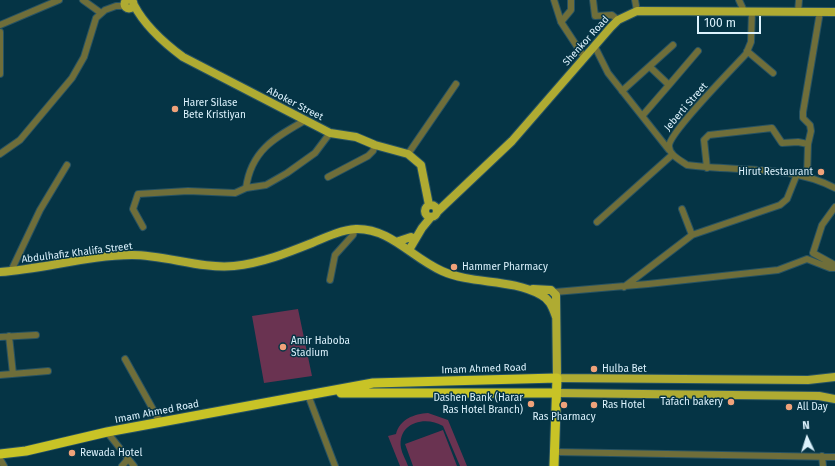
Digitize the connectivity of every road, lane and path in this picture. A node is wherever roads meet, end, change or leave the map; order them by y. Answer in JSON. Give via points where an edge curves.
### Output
{"nodes":[{"id":1,"x":59,"y":0,"type":"edge"},
{"id":2,"x":83,"y":0,"type":"edge"},
{"id":3,"x":554,"y":0,"type":"edge"},
{"id":4,"x":571,"y":0,"type":"edge"},
{"id":5,"x":593,"y":0,"type":"edge"},
{"id":6,"x":635,"y":0,"type":"edge"},
{"id":7,"x":739,"y":0,"type":"edge"},
{"id":8,"x":798,"y":0,"type":"edge"},
{"id":9,"x":129,"y":3,"type":"edge"},
{"id":10,"x":637,"y":11,"type":"junction"},
{"id":11,"x":748,"y":11,"type":"junction"},
{"id":12,"x":798,"y":12,"type":"junction"},
{"id":13,"x":820,"y":12,"type":"junction"},
{"id":14,"x":835,"y":12,"type":"edge"},
{"id":15,"x":101,"y":13,"type":"junction"},
{"id":16,"x":618,"y":20,"type":"junction"},
{"id":17,"x":562,"y":22,"type":"junction"},
{"id":18,"x":0,"y":25,"type":"edge"},
{"id":19,"x":0,"y":32,"type":"edge"},
{"id":20,"x":673,"y":45,"type":"dead end"},
{"id":21,"x":595,"y":47,"type":"junction"},
{"id":22,"x":698,"y":51,"type":"dead end"},
{"id":23,"x":747,"y":51,"type":"junction"},
{"id":24,"x":584,"y":57,"type":"junction"},
{"id":25,"x":650,"y":67,"type":"junction"},
{"id":26,"x":773,"y":73,"type":"dead end"},
{"id":27,"x":0,"y":74,"type":"edge"},
{"id":28,"x":456,"y":84,"type":"dead end"},
{"id":29,"x":669,"y":85,"type":"junction"},
{"id":30,"x":622,"y":90,"type":"junction"},
{"id":31,"x":643,"y":115,"type":"junction"},
{"id":32,"x":304,"y":120,"type":"junction"},
{"id":33,"x":330,"y":133,"type":"junction"},
{"id":34,"x":808,"y":144,"type":"junction"},
{"id":35,"x":375,"y":145,"type":"junction"},
{"id":36,"x":671,"y":152,"type":"junction"},
{"id":37,"x":0,"y":154,"type":"edge"},
{"id":38,"x":408,"y":154,"type":"junction"},
{"id":39,"x":67,"y":165,"type":"dead end"},
{"id":40,"x":707,"y":168,"type":"junction"},
{"id":41,"x":797,"y":174,"type":"junction"},
{"id":42,"x":328,"y":177,"type":"dead end"},
{"id":43,"x":807,"y":177,"type":"junction"},
{"id":44,"x":246,"y":188,"type":"junction"},
{"id":45,"x":835,"y":188,"type":"edge"},
{"id":46,"x":835,"y":207,"type":"edge"},
{"id":47,"x":682,"y":209,"type":"dead end"},
{"id":48,"x":431,"y":210,"type":"junction"},
{"id":49,"x":597,"y":222,"type":"dead end"},
{"id":50,"x":143,"y":227,"type":"dead end"},
{"id":51,"x":355,"y":229,"type":"junction"},
{"id":52,"x":692,"y":235,"type":"junction"},
{"id":53,"x":413,"y":238,"type":"junction"},
{"id":54,"x":396,"y":242,"type":"junction"},
{"id":55,"x":407,"y":248,"type":"junction"},
{"id":56,"x":419,"y":257,"type":"junction"},
{"id":57,"x":835,"y":267,"type":"edge"},
{"id":58,"x":11,"y":271,"type":"junction"},
{"id":59,"x":0,"y":272,"type":"edge"},
{"id":60,"x":330,"y":280,"type":"dead end"},
{"id":61,"x":624,"y":287,"type":"junction"},
{"id":62,"x":526,"y":288,"type":"junction"},
{"id":63,"x":555,"y":292,"type":"junction"},
{"id":64,"x":556,"y":317,"type":"junction"},
{"id":65,"x":36,"y":335,"type":"dead end"},
{"id":66,"x":9,"y":336,"type":"junction"},
{"id":67,"x":0,"y":337,"type":"edge"},
{"id":68,"x":125,"y":358,"type":"dead end"},
{"id":69,"x":48,"y":371,"type":"dead end"},
{"id":70,"x":13,"y":374,"type":"junction"},
{"id":71,"x":0,"y":375,"type":"edge"},
{"id":72,"x":835,"y":377,"type":"edge"},
{"id":73,"x":556,"y":378,"type":"junction"},
{"id":74,"x":598,"y":378,"type":"junction"},
{"id":75,"x":663,"y":378,"type":"junction"},
{"id":76,"x":744,"y":379,"type":"junction"},
{"id":77,"x":318,"y":393,"type":"junction"},
{"id":78,"x":556,"y":393,"type":"junction"},
{"id":79,"x":598,"y":393,"type":"junction"},
{"id":80,"x":664,"y":393,"type":"junction"},
{"id":81,"x":744,"y":394,"type":"junction"},
{"id":82,"x":308,"y":395,"type":"junction"},
{"id":83,"x":835,"y":399,"type":"edge"},
{"id":84,"x":160,"y":422,"type":"junction"},
{"id":85,"x":107,"y":432,"type":"junction"},
{"id":86,"x":555,"y":452,"type":"junction"},
{"id":87,"x":0,"y":454,"type":"edge"},
{"id":88,"x":822,"y":456,"type":"junction"},
{"id":89,"x":835,"y":457,"type":"edge"},
{"id":90,"x":128,"y":458,"type":"junction"},
{"id":91,"x":0,"y":459,"type":"edge"},
{"id":92,"x":4,"y":466,"type":"edge"},
{"id":93,"x":122,"y":466,"type":"edge"},
{"id":94,"x":134,"y":466,"type":"edge"},
{"id":95,"x":335,"y":466,"type":"edge"},
{"id":96,"x":554,"y":466,"type":"edge"},
{"id":97,"x":823,"y":466,"type":"edge"}],
"edges":[{"from":1,"to":18,"type":"street"},
{"from":2,"to":15,"type":"street"},
{"from":3,"to":17,"type":"street"},
{"from":4,"to":17,"type":"street","via":[[571,10]]},
{"from":5,"to":16,"type":"street","via":[[595,16],[612,15]]},
{"from":6,"to":10,"type":"street"},
{"from":7,"to":11,"type":"street"},
{"from":8,"to":12,"type":"street"},
{"from":9,"to":15,"type":"street"},
{"from":9,"to":32,"type":"main road","name":"Aboker Street","via":[[162,40],[183,57]]},
{"from":10,"to":11,"type":"main road","name":"Shenkor Road"},
{"from":10,"to":16,"type":"main road","name":"Shenkor Road"},
{"from":11,"to":12,"type":"main road","name":"Shenkor Road"},
{"from":11,"to":23,"type":"street","name":"Jeberti Street","via":[[751,42]]},
{"from":12,"to":13,"type":"main road","name":"Shenkor Road"},
{"from":13,"to":14,"type":"main road","name":"Shenkor Road"},
{"from":13,"to":34,"type":"street","via":[[803,112],[803,118],[810,125],[811,131]]},
{"from":15,"to":37,"type":"street","via":[[93,25],[84,57],[72,78],[20,140]]},
{"from":16,"to":21,"type":"main road","name":"Shenkor Road"},
{"from":17,"to":24,"type":"street"},
{"from":19,"to":27,"type":"street"},
{"from":20,"to":25,"type":"street"},
{"from":21,"to":24,"type":"main road","name":"Shenkor Road"},
{"from":21,"to":30,"type":"street","via":[[608,73]]},
{"from":22,"to":29,"type":"street"},
{"from":23,"to":26,"type":"street"},
{"from":23,"to":36,"type":"street","name":"Jeberti Street","via":[[670,141]]},
{"from":24,"to":48,"type":"main road","name":"Shenkor Road","via":[[512,141],[450,199]]},
{"from":25,"to":29,"type":"street"},
{"from":25,"to":30,"type":"street"},
{"from":28,"to":38,"type":"street"},
{"from":29,"to":31,"type":"street"},
{"from":30,"to":31,"type":"street"},
{"from":31,"to":36,"type":"street"},
{"from":32,"to":33,"type":"main road","name":"Aboker Street"},
{"from":32,"to":44,"type":"street","via":[[266,146],[256,157],[248,173]]},
{"from":33,"to":35,"type":"main road","name":"Aboker Street","via":[[356,137]]},
{"from":33,"to":44,"type":"street","via":[[315,153],[287,173],[266,185]]},
{"from":34,"to":40,"type":"street","via":[[782,143],[772,128],[709,135],[704,140]]},
{"from":34,"to":43,"type":"street"},
{"from":35,"to":38,"type":"main road","name":"Aboker Street"},
{"from":35,"to":42,"type":"street","via":[[368,156]]},
{"from":36,"to":40,"type":"street","via":[[687,165]]},
{"from":36,"to":49,"type":"street"},
{"from":38,"to":48,"type":"main road","via":[[421,165]]},
{"from":39,"to":58,"type":"street","via":[[40,210]]},
{"from":40,"to":41,"type":"street"},
{"from":41,"to":43,"type":"street"},
{"from":41,"to":52,"type":"street","via":[[787,199],[780,205]]},
{"from":43,"to":45,"type":"street"},
{"from":44,"to":50,"type":"street","via":[[235,193],[188,191],[138,194],[133,209]]},
{"from":46,"to":57,"type":"street","via":[[822,225],[813,253]]},
{"from":47,"to":52,"type":"street"},
{"from":48,"to":53,"type":"main road"},
{"from":51,"to":54,"type":"main road","name":"Abdulhafiz Khalifa Street","via":[[382,234]]},
{"from":51,"to":58,"type":"main road","name":"Abdulhafiz Khalifa Street","via":[[326,237],[269,260],[233,266],[214,266],[132,255]]},
{"from":51,"to":60,"type":"street","via":[[353,235],[335,255]]},
{"from":52,"to":61,"type":"street"},
{"from":53,"to":54,"type":"main road"},
{"from":53,"to":55,"type":"main road"},
{"from":53,"to":56,"type":"main road"},
{"from":54,"to":55,"type":"main road","name":"Abdulhafiz Khalifa Street"},
{"from":55,"to":56,"type":"main road","name":"Abdulhafiz Khalifa Street"},
{"from":56,"to":62,"type":"main road","name":"Abdulhafiz Khalifa Street","via":[[434,267],[454,275]]},
{"from":57,"to":61,"type":"street","via":[[830,268],[807,258],[778,270]]},
{"from":58,"to":59,"type":"main road","name":"Abdulhafiz Khalifa Street"},
{"from":61,"to":63,"type":"street"},
{"from":62,"to":63,"type":"main road"},
{"from":62,"to":64,"type":"main road","via":[[544,296]]},
{"from":63,"to":64,"type":"main road"},
{"from":64,"to":73,"type":"main road"},
{"from":65,"to":66,"type":"street"},
{"from":66,"to":67,"type":"street"},
{"from":66,"to":70,"type":"street"},
{"from":68,"to":84,"type":"street"},
{"from":69,"to":70,"type":"street"},
{"from":70,"to":71,"type":"street"},
{"from":72,"to":76,"type":"main road","via":[[819,380]]},
{"from":73,"to":74,"type":"main road"},
{"from":73,"to":77,"type":"highway","name":"Imam Ahmed Road","via":[[373,383]]},
{"from":73,"to":78,"type":"highway"},
{"from":74,"to":75,"type":"main road"},
{"from":74,"to":79,"type":"main road"},
{"from":75,"to":76,"type":"main road"},
{"from":75,"to":80,"type":"main road"},
{"from":76,"to":81,"type":"main road"},
{"from":77,"to":78,"type":"highway","name":"Imam Ahmed Road"},
{"from":77,"to":82,"type":"highway","name":"Imam Ahmed Road"},
{"from":78,"to":79,"type":"main road"},
{"from":78,"to":86,"type":"highway"},
{"from":79,"to":80,"type":"main road"},
{"from":80,"to":81,"type":"main road"},
{"from":81,"to":83,"type":"main road","via":[[819,396]]},
{"from":82,"to":84,"type":"highway","name":"Imam Ahmed Road"},
{"from":82,"to":95,"type":"street"},
{"from":84,"to":85,"type":"highway","name":"Imam Ahmed Road"},
{"from":85,"to":87,"type":"highway","name":"Imam Ahmed Road","via":[[26,451]]},
{"from":85,"to":90,"type":"street"},
{"from":86,"to":88,"type":"street"},
{"from":86,"to":96,"type":"highway"},
{"from":88,"to":89,"type":"street"},
{"from":88,"to":97,"type":"street"},
{"from":90,"to":93,"type":"street"},
{"from":90,"to":94,"type":"street"},
{"from":91,"to":92,"type":"street"}]}
